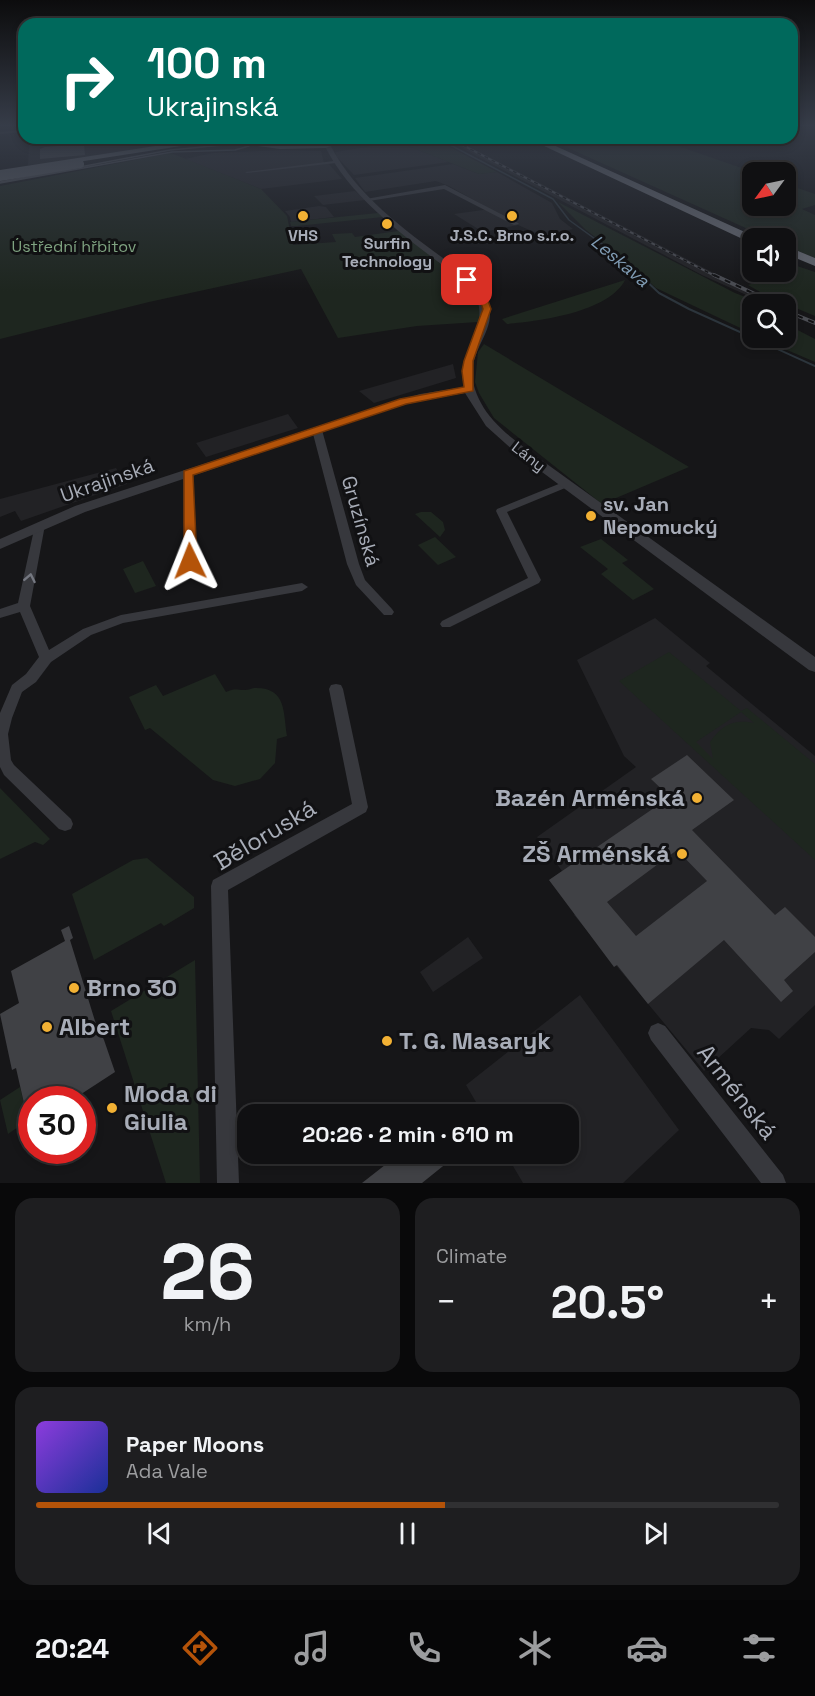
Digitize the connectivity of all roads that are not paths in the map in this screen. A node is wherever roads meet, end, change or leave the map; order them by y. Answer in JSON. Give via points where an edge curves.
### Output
{"nodes":[{"id":1,"x":350,"y":180,"type":"edge"},
{"id":2,"x":627,"y":180,"type":"edge"},
{"id":3,"x":631,"y":180,"type":"edge"},
{"id":4,"x":369,"y":199,"type":"junction"},
{"id":5,"x":516,"y":224,"type":"dead end"},
{"id":6,"x":742,"y":230,"type":"edge"},
{"id":7,"x":742,"y":235,"type":"edge"},
{"id":8,"x":796,"y":254,"type":"edge"},
{"id":9,"x":796,"y":259,"type":"edge"},
{"id":10,"x":815,"y":262,"type":"edge"},
{"id":11,"x":815,"y":267,"type":"edge"},
{"id":12,"x":469,"y":389,"type":"junction"},
{"id":13,"x":317,"y":430,"type":"junction"},
{"id":14,"x":188,"y":473,"type":"junction"},
{"id":15,"x":566,"y":484,"type":"junction"},
{"id":16,"x":40,"y":525,"type":"junction"},
{"id":17,"x":0,"y":544,"type":"edge"},
{"id":18,"x":190,"y":561,"type":"dead end"},
{"id":19,"x":302,"y":587,"type":"dead end"},
{"id":20,"x":24,"y":606,"type":"junction"},
{"id":21,"x":388,"y":612,"type":"dead end"},
{"id":22,"x":0,"y":614,"type":"edge"},
{"id":23,"x":446,"y":624,"type":"dead end"},
{"id":24,"x":46,"y":658,"type":"junction"},
{"id":25,"x":815,"y":666,"type":"edge"},
{"id":26,"x":336,"y":689,"type":"dead end"},
{"id":27,"x":65,"y":824,"type":"dead end"},
{"id":28,"x":658,"y":1033,"type":"dead end"},
{"id":29,"x":228,"y":1183,"type":"edge"},
{"id":30,"x":775,"y":1183,"type":"edge"}],
"edges":[{"from":1,"to":4,"type":"street","name":"Lány"},
{"from":2,"to":7,"type":"highway"},
{"from":3,"to":6,"type":"highway"},
{"from":4,"to":5,"type":"street","via":[[445,187]]},
{"from":4,"to":12,"type":"street","name":"Lány","via":[[467,280],[484,299],[485,319],[468,361]]},
{"from":8,"to":10,"type":"highway"},
{"from":9,"to":11,"type":"highway"},
{"from":12,"to":13,"type":"street","name":"Ukrajinská","via":[[403,402]]},
{"from":12,"to":15,"type":"street","name":"Lány","via":[[494,428]]},
{"from":13,"to":14,"type":"street","name":"Ukrajinská"},
{"from":13,"to":21,"type":"street","name":"Gruzínská","via":[[360,582]]},
{"from":14,"to":16,"type":"street","name":"Ukrajinská"},
{"from":14,"to":18,"type":"street"},
{"from":15,"to":23,"type":"street","via":[[501,511],[535,580]]},
{"from":15,"to":25,"type":"street","name":"Lány"},
{"from":16,"to":17,"type":"street","name":"Ukrajinská"},
{"from":20,"to":16,"type":"street","one_way":true},
{"from":19,"to":24,"type":"street","via":[[121,619],[87,632]]},
{"from":20,"to":22,"type":"street"},
{"from":20,"to":24,"type":"street"},
{"from":24,"to":27,"type":"street","via":[[17,689],[5,718],[1,747],[9,770]]},
{"from":26,"to":29,"type":"street","name":"Běloruská","via":[[360,807],[219,886]]},
{"from":28,"to":30,"type":"street","name":"Arménská"}]}
